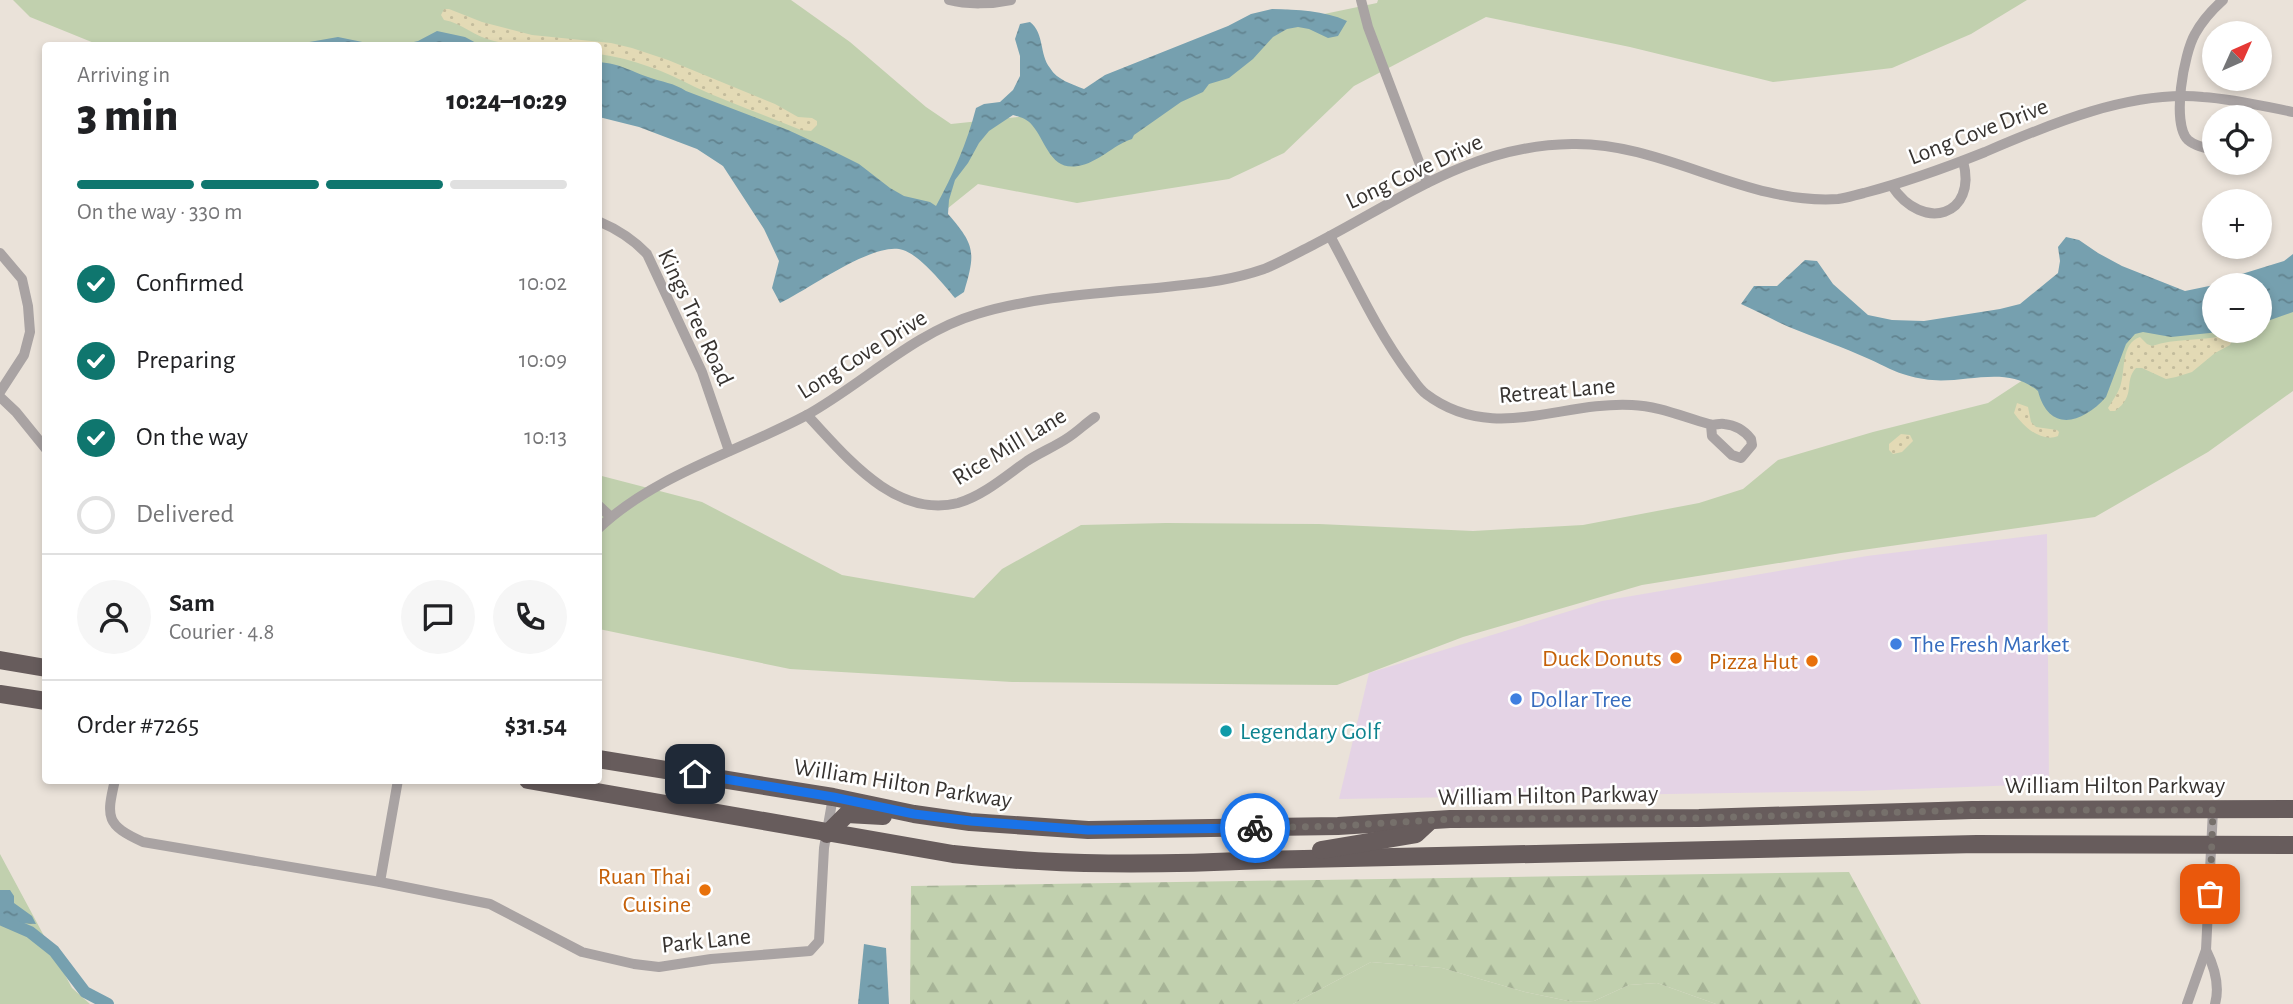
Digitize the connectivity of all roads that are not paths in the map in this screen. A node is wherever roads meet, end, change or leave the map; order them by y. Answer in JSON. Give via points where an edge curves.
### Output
{"nodes":[{"id":1,"x":949,"y":0,"type":"edge"},
{"id":2,"x":1011,"y":0,"type":"edge"},
{"id":3,"x":1361,"y":0,"type":"edge"},
{"id":4,"x":2223,"y":0,"type":"edge"},
{"id":5,"x":2181,"y":97,"type":"junction"},
{"id":6,"x":2258,"y":105,"type":"edge"},
{"id":7,"x":2272,"y":107,"type":"edge"},
{"id":8,"x":2293,"y":111,"type":"edge"},
{"id":9,"x":2202,"y":147,"type":"edge"},
{"id":10,"x":1963,"y":161,"type":"junction"},
{"id":11,"x":1427,"y":183,"type":"junction"},
{"id":12,"x":1892,"y":186,"type":"junction"},
{"id":13,"x":602,"y":223,"type":"edge"},
{"id":14,"x":1330,"y":236,"type":"junction"},
{"id":15,"x":0,"y":253,"type":"edge"},
{"id":16,"x":0,"y":394,"type":"edge"},
{"id":17,"x":807,"y":415,"type":"junction"},
{"id":18,"x":1095,"y":417,"type":"dead end"},
{"id":19,"x":1711,"y":425,"type":"dead end"},
{"id":20,"x":42,"y":444,"type":"edge"},
{"id":21,"x":729,"y":451,"type":"junction"},
{"id":22,"x":602,"y":509,"type":"edge"},
{"id":23,"x":611,"y":517,"type":"junction"},
{"id":24,"x":602,"y":525,"type":"edge"},
{"id":25,"x":0,"y":660,"type":"edge"},
{"id":26,"x":42,"y":667,"type":"edge"},
{"id":27,"x":0,"y":694,"type":"edge"},
{"id":28,"x":42,"y":700,"type":"edge"},
{"id":29,"x":602,"y":760,"type":"edge"},
{"id":30,"x":114,"y":784,"type":"edge"},
{"id":31,"x":397,"y":784,"type":"edge"},
{"id":32,"x":550,"y":784,"type":"edge"},
{"id":33,"x":833,"y":797,"type":"junction"},
{"id":34,"x":2293,"y":809,"type":"edge"},
{"id":35,"x":2213,"y":810,"type":"junction"},
{"id":36,"x":971,"y":821,"type":"junction"},
{"id":37,"x":1430,"y":821,"type":"junction"},
{"id":38,"x":827,"y":834,"type":"junction"},
{"id":39,"x":2213,"y":845,"type":"junction"},
{"id":40,"x":2293,"y":845,"type":"edge"},
{"id":41,"x":1263,"y":860,"type":"junction"},
{"id":42,"x":380,"y":882,"type":"junction"},
{"id":43,"x":2206,"y":950,"type":"junction"},
{"id":44,"x":2187,"y":1004,"type":"edge"},
{"id":45,"x":2215,"y":1004,"type":"edge"}],
"edges":[{"from":1,"to":2,"type":"street"},
{"from":3,"to":11,"type":"street"},
{"from":4,"to":5,"type":"street","via":[[2194,34],[2185,60]]},
{"from":5,"to":6,"type":"street","name":"Long Cove Drive"},
{"from":5,"to":9,"type":"street","via":[[2180,128]]},
{"from":5,"to":10,"type":"street","name":"Long Cove Drive","via":[[2138,100],[2058,122]]},
{"from":7,"to":8,"type":"street","name":"Long Cove Drive"},
{"from":10,"to":12,"type":"street","name":"Long Cove Drive"},
{"from":10,"to":12,"type":"street","via":[[1965,188],[1959,202],[1944,213],[1912,209]]},
{"from":11,"to":12,"type":"street","name":"Long Cove Drive","via":[[1472,162],[1520,148],[1576,143],[1636,150],[1761,191],[1808,198],[1842,199]]},
{"from":11,"to":14,"type":"street","name":"Long Cove Drive"},
{"from":13,"to":21,"type":"street","name":"Kings Tree Road","via":[[616,228],[647,254],[702,372]]},
{"from":14,"to":17,"type":"street","name":"Long Cove Drive","via":[[1268,267],[1223,282],[1084,295],[977,313],[940,329]]},
{"from":14,"to":19,"type":"street","name":"Retreat Lane","via":[[1400,362],[1424,393],[1449,408],[1500,419],[1631,405]]},
{"from":15,"to":16,"type":"street","via":[[22,279],[30,332],[24,355]]},
{"from":16,"to":20,"type":"street"},
{"from":17,"to":18,"type":"street","name":"Rice Mill Lane","via":[[860,470],[886,489],[934,504],[958,503],[977,494]]},
{"from":17,"to":21,"type":"street","name":"Long Cove Drive"},
{"from":21,"to":23,"type":"street","name":"Long Cove Drive"},
{"from":22,"to":23,"type":"street"},
{"from":23,"to":24,"type":"street","name":"Long Cove Drive"},
{"from":25,"to":26,"type":"highway"},
{"from":27,"to":28,"type":"highway"},
{"from":29,"to":33,"type":"highway","name":"William Hilton Parkway"},
{"from":30,"to":42,"type":"street","name":"Park Lane","via":[[111,821],[143,842]]},
{"from":31,"to":42,"type":"street"},
{"from":32,"to":38,"type":"highway"},
{"from":33,"to":36,"type":"highway","name":"William Hilton Parkway"},
{"from":33,"to":38,"type":"street","name":"Park Lane"},
{"from":34,"to":35,"type":"highway","name":"William Hilton Parkway"},
{"from":35,"to":37,"type":"highway","name":"William Hilton Parkway"},
{"from":35,"to":39,"type":"street"},
{"from":36,"to":37,"type":"highway","name":"William Hilton Parkway","via":[[1088,830]]},
{"from":36,"to":38,"type":"highway","via":[[847,814]]},
{"from":37,"to":41,"type":"highway","via":[[1416,834]]},
{"from":38,"to":41,"type":"highway","via":[[1012,861],[1154,865]]},
{"from":38,"to":42,"type":"street","name":"Park Lane","via":[[819,941],[810,951],[659,967],[634,964],[582,952],[491,904]]},
{"from":39,"to":40,"type":"highway"},
{"from":39,"to":41,"type":"highway","via":[[1977,844]]},
{"from":39,"to":43,"type":"street"},
{"from":43,"to":44,"type":"street"},
{"from":43,"to":45,"type":"street","via":[[2214,968]]}]}
